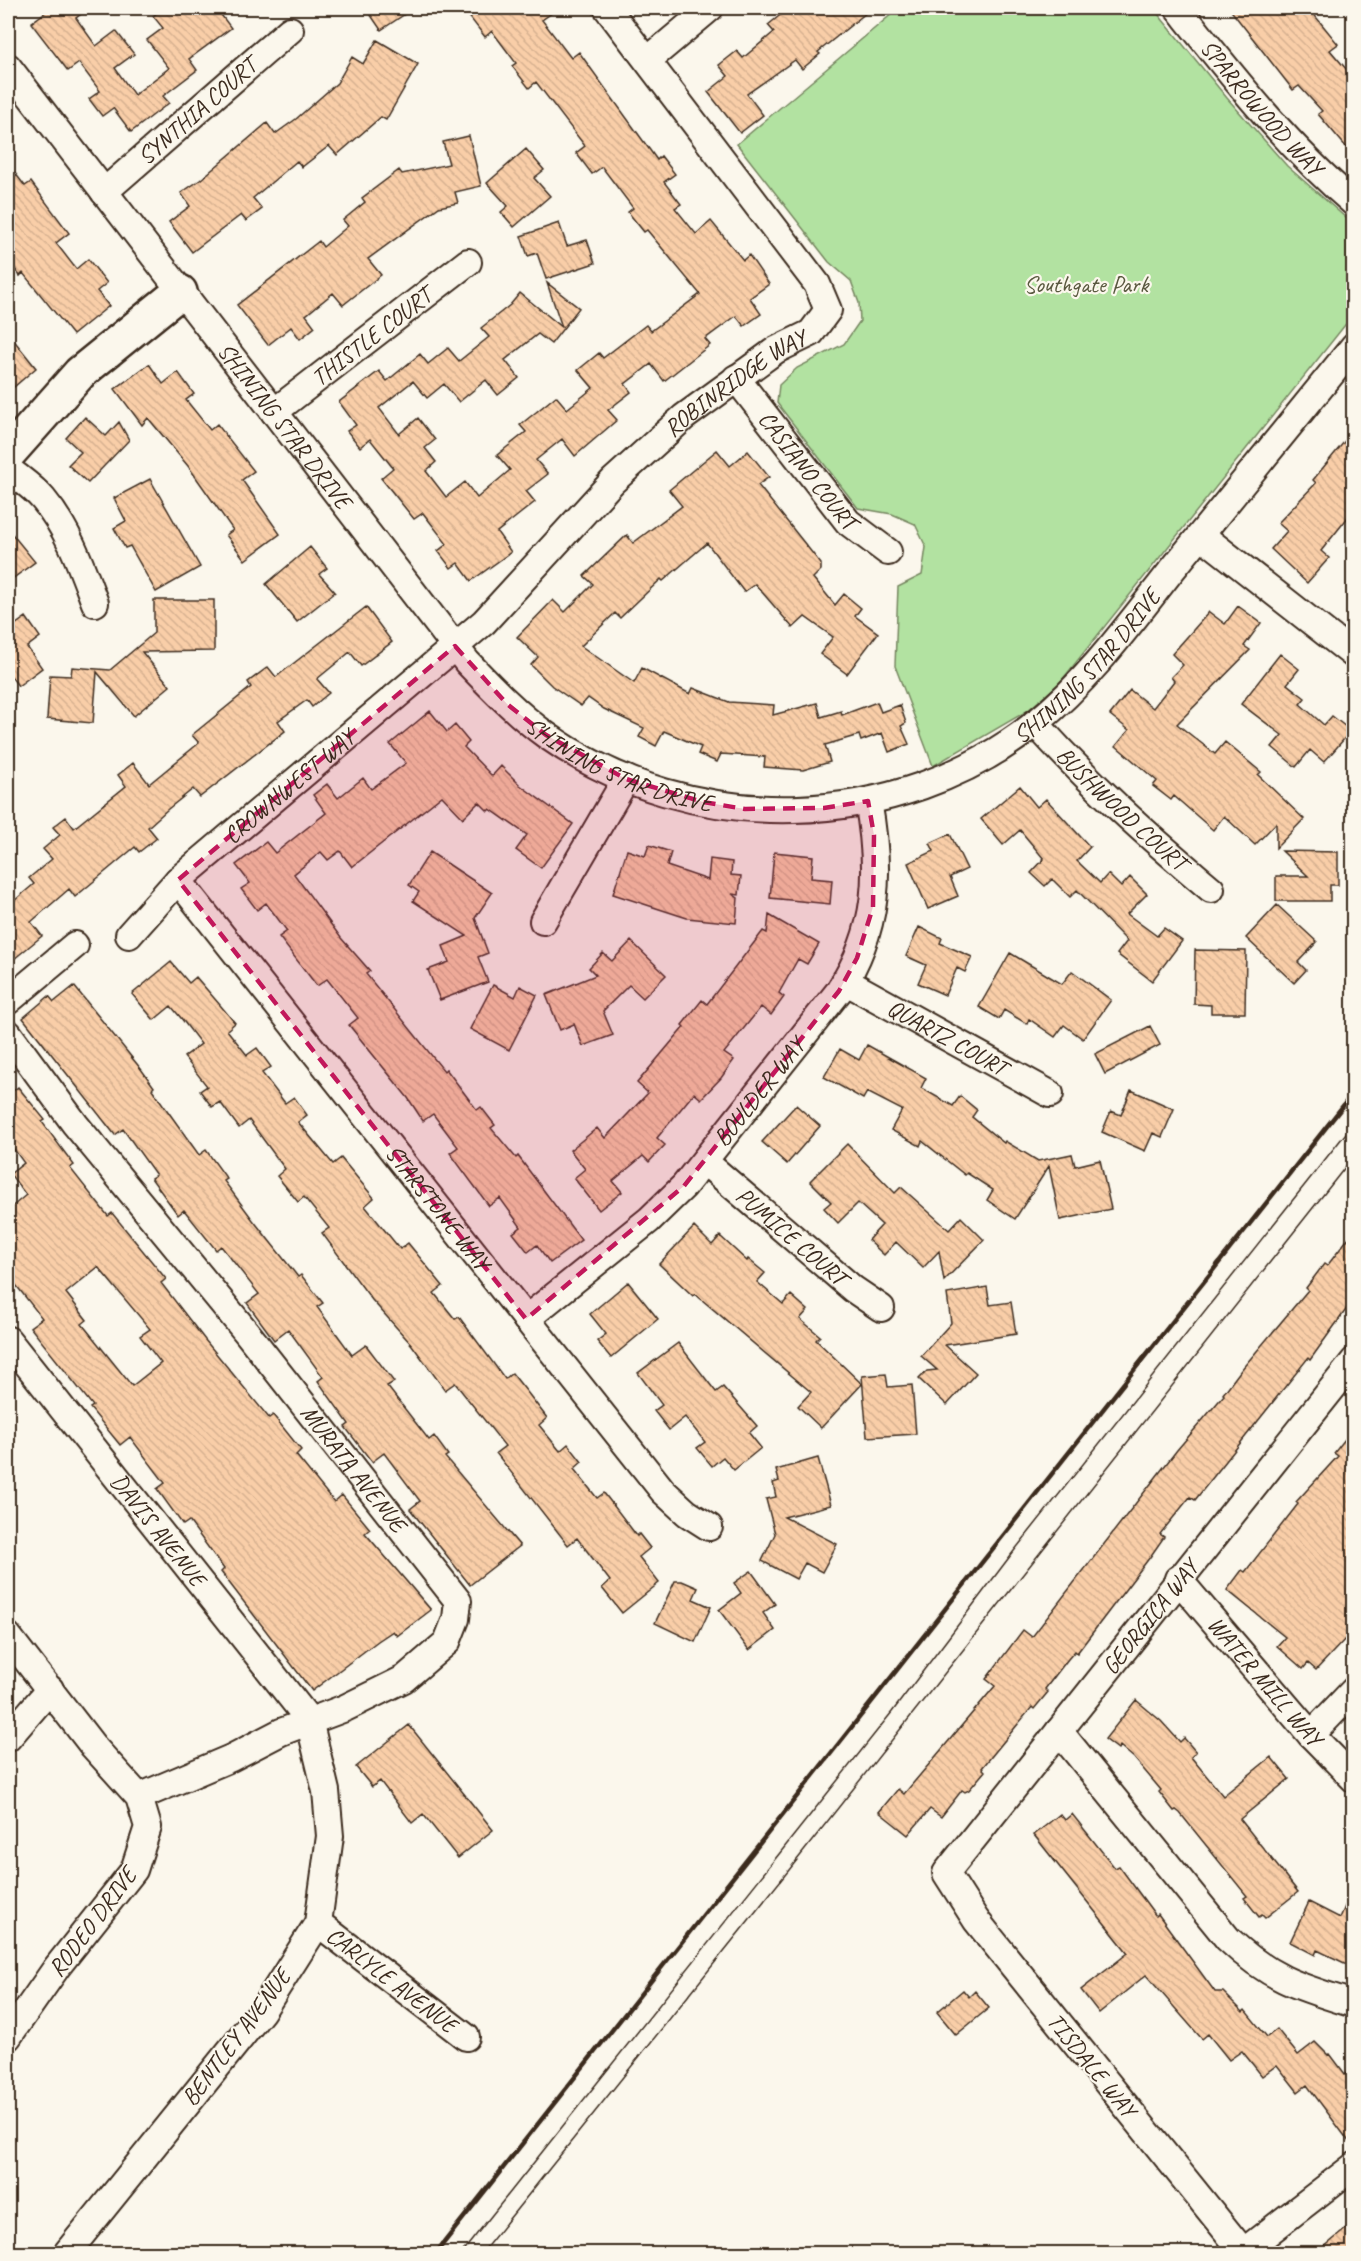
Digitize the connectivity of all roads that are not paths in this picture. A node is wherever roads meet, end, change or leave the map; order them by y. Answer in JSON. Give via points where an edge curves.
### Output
{"nodes":[{"id":1,"x":607,"y":8,"type":"edge"},
{"id":2,"x":710,"y":8,"type":"edge"},
{"id":3,"x":1178,"y":8,"type":"edge"},
{"id":4,"x":290,"y":30,"type":"dead end"},
{"id":5,"x":648,"y":60,"type":"junction"},
{"id":6,"x":8,"y":67,"type":"edge"},
{"id":7,"x":104,"y":192,"type":"junction"},
{"id":8,"x":1353,"y":202,"type":"edge"},
{"id":9,"x":468,"y":262,"type":"dead end"},
{"id":10,"x":180,"y":292,"type":"junction"},
{"id":11,"x":1353,"y":345,"type":"edge"},
{"id":12,"x":736,"y":378,"type":"junction"},
{"id":13,"x":274,"y":412,"type":"junction"},
{"id":14,"x":8,"y":454,"type":"edge"},
{"id":15,"x":8,"y":469,"type":"edge"},
{"id":16,"x":1201,"y":535,"type":"junction"},
{"id":17,"x":888,"y":552,"type":"dead end"},
{"id":18,"x":95,"y":603,"type":"dead end"},
{"id":19,"x":455,"y":646,"type":"junction"},
{"id":20,"x":1353,"y":655,"type":"edge"},
{"id":21,"x":1035,"y":723,"type":"junction"},
{"id":22,"x":626,"y":779,"type":"junction"},
{"id":23,"x":868,"y":801,"type":"junction"},
{"id":24,"x":178,"y":880,"type":"junction"},
{"id":25,"x":1211,"y":889,"type":"dead end"},
{"id":26,"x":543,"y":921,"type":"dead end"},
{"id":27,"x":129,"y":935,"type":"dead end"},
{"id":28,"x":75,"y":945,"type":"dead end"},
{"id":29,"x":845,"y":981,"type":"junction"},
{"id":30,"x":8,"y":1001,"type":"edge"},
{"id":31,"x":8,"y":1033,"type":"edge"},
{"id":32,"x":1050,"y":1094,"type":"dead end"},
{"id":33,"x":705,"y":1162,"type":"junction"},
{"id":34,"x":880,"y":1308,"type":"dead end"},
{"id":35,"x":526,"y":1319,"type":"junction"},
{"id":36,"x":8,"y":1340,"type":"edge"},
{"id":37,"x":1353,"y":1361,"type":"edge"},
{"id":38,"x":708,"y":1527,"type":"dead end"},
{"id":39,"x":1178,"y":1579,"type":"junction"},
{"id":40,"x":8,"y":1636,"type":"edge"},
{"id":41,"x":50,"y":1689,"type":"junction"},
{"id":42,"x":1353,"y":1690,"type":"edge"},
{"id":43,"x":309,"y":1720,"type":"junction"},
{"id":44,"x":1059,"y":1731,"type":"junction"},
{"id":45,"x":1311,"y":1735,"type":"junction"},
{"id":46,"x":8,"y":1738,"type":"edge"},
{"id":47,"x":1353,"y":1779,"type":"edge"},
{"id":48,"x":139,"y":1797,"type":"junction"},
{"id":49,"x":946,"y":1873,"type":"joint"},
{"id":50,"x":318,"y":1923,"type":"junction"},
{"id":51,"x":1353,"y":2004,"type":"edge"},
{"id":52,"x":8,"y":2037,"type":"edge"},
{"id":53,"x":466,"y":2037,"type":"dead end"},
{"id":54,"x":1353,"y":2166,"type":"edge"},
{"id":55,"x":66,"y":2253,"type":"edge"},
{"id":56,"x":1244,"y":2253,"type":"edge"}],
"edges":[{"from":1,"to":5,"type":"street","name":"ROBINRIDGE WAY"},
{"from":2,"to":5,"type":"street"},
{"from":3,"to":8,"type":"street","name":"SPARROWOOD WAY","via":[[1275,128]]},
{"from":4,"to":7,"type":"street","name":"SYNTHIA COURT"},
{"from":5,"to":12,"type":"street","name":"ROBINRIDGE WAY","via":[[817,284],[828,310],[810,333],[776,350]]},
{"from":6,"to":7,"type":"street","name":"SHINING STAR DRIVE"},
{"from":7,"to":10,"type":"street","name":"SHINING STAR DRIVE"},
{"from":9,"to":13,"type":"street","name":"THISTLE COURT"},
{"from":10,"to":13,"type":"street","name":"SHINING STAR DRIVE"},
{"from":10,"to":14,"type":"street","via":[[80,373]]},
{"from":11,"to":16,"type":"street","name":"SHINING STAR DRIVE"},
{"from":12,"to":17,"type":"street","name":"CASIANO COURT","via":[[848,522]]},
{"from":12,"to":19,"type":"street","name":"ROBINRIDGE WAY","via":[[684,417],[614,481],[512,593]]},
{"from":13,"to":19,"type":"street","name":"SHINING STAR DRIVE"},
{"from":15,"to":18,"type":"street","via":[[42,497],[63,526]]},
{"from":16,"to":20,"type":"street"},
{"from":16,"to":21,"type":"street","name":"SHINING STAR DRIVE","via":[[1091,671]]},
{"from":19,"to":22,"type":"street","name":"SHINING STAR DRIVE","via":[[507,704],[546,735]]},
{"from":19,"to":24,"type":"street","name":"CROWNWEST WAY"},
{"from":21,"to":23,"type":"street","name":"SHINING STAR DRIVE","via":[[999,749],[954,773]]},
{"from":21,"to":25,"type":"street","name":"BUSHWOOD COURT","via":[[1126,818]]},
{"from":22,"to":23,"type":"street","name":"SHINING STAR DRIVE","via":[[703,802],[745,809],[824,808]]},
{"from":22,"to":26,"type":"street"},
{"from":23,"to":29,"type":"street","name":"BOULDER WAY","via":[[877,873],[873,907],[857,958]]},
{"from":24,"to":27,"type":"street","name":"CROWNWEST WAY"},
{"from":24,"to":35,"type":"street","name":"STARSTONE WAY"},
{"from":28,"to":30,"type":"street"},
{"from":29,"to":32,"type":"street","name":"QUARTZ COURT"},
{"from":29,"to":33,"type":"street","name":"BOULDER WAY"},
{"from":31,"to":43,"type":"street","name":"MURATA AVENUE","via":[[75,1124],[248,1334],[458,1601],[447,1642],[404,1679],[345,1708]]},
{"from":33,"to":34,"type":"street","name":"PUMICE COURT"},
{"from":33,"to":35,"type":"street","name":"BOULDER WAY","via":[[649,1220]]},
{"from":35,"to":38,"type":"street","name":"STARSTONE WAY","via":[[663,1491]]},
{"from":36,"to":43,"type":"street","name":"DAVIS AVENUE"},
{"from":37,"to":39,"type":"street","name":"GEORGICA WAY"},
{"from":39,"to":44,"type":"street","name":"GEORGICA WAY"},
{"from":39,"to":45,"type":"street","name":"WATER MILL WAY"},
{"from":40,"to":41,"type":"street"},
{"from":41,"to":46,"type":"street"},
{"from":41,"to":48,"type":"street","via":[[93,1746]]},
{"from":42,"to":45,"type":"street"},
{"from":43,"to":48,"type":"street","name":"MURATA AVENUE"},
{"from":43,"to":50,"type":"street","name":"BENTLEY AVENUE","via":[[326,1791],[330,1836]]},
{"from":44,"to":49,"type":"street","name":"GEORGICA WAY"},
{"from":44,"to":51,"type":"street","via":[[1228,1939],[1251,1961],[1301,1988]]},
{"from":45,"to":47,"type":"street","name":"WATER MILL WAY"},
{"from":48,"to":52,"type":"street","name":"RODEO DRIVE","via":[[148,1827],[134,1870],[57,1967]]},
{"from":49,"to":56,"type":"street","name":"TISDALE WAY","via":[[976,1920]]},
{"from":50,"to":53,"type":"street","name":"CARLYLE AVENUE"},
{"from":50,"to":55,"type":"street","name":"BENTLEY AVENUE","via":[[262,2011]]},
{"from":54,"to":56,"type":"street"}]}
